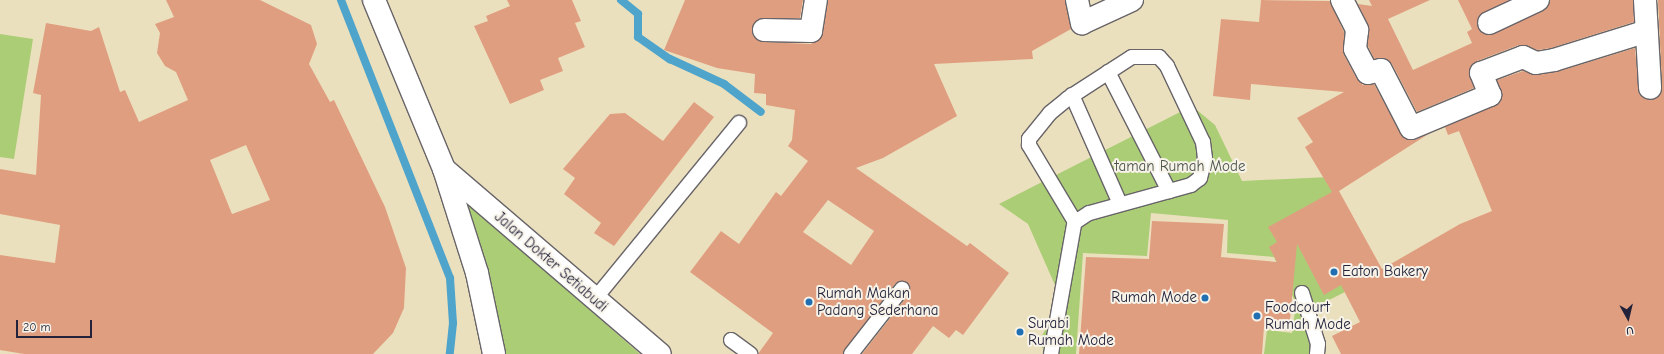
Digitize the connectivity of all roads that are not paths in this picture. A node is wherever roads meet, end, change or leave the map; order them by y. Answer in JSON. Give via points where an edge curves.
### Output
{"nodes":[{"id":1,"x":374,"y":0,"type":"edge"},
{"id":2,"x":816,"y":0,"type":"edge"},
{"id":3,"x":1077,"y":0,"type":"edge"},
{"id":4,"x":1132,"y":0,"type":"edge"},
{"id":5,"x":1342,"y":0,"type":"edge"},
{"id":6,"x":1538,"y":0,"type":"edge"},
{"id":7,"x":1645,"y":0,"type":"edge"},
{"id":8,"x":1489,"y":23,"type":"dead end"},
{"id":9,"x":764,"y":30,"type":"dead end"},
{"id":10,"x":1647,"y":31,"type":"junction"},
{"id":11,"x":1108,"y":72,"type":"junction"},
{"id":12,"x":1650,"y":88,"type":"dead end"},
{"id":13,"x":1072,"y":95,"type":"junction"},
{"id":14,"x":739,"y":123,"type":"dead end"},
{"id":15,"x":444,"y":169,"type":"junction"},
{"id":16,"x":1169,"y":191,"type":"junction"},
{"id":17,"x":1120,"y":204,"type":"junction"},
{"id":18,"x":1075,"y":219,"type":"junction"},
{"id":19,"x":902,"y":289,"type":"dead end"},
{"id":20,"x":1302,"y":293,"type":"dead end"},
{"id":21,"x":594,"y":300,"type":"junction"},
{"id":22,"x":731,"y":340,"type":"dead end"},
{"id":23,"x":494,"y":354,"type":"edge"},
{"id":24,"x":660,"y":354,"type":"edge"},
{"id":25,"x":750,"y":354,"type":"edge"},
{"id":26,"x":851,"y":354,"type":"edge"},
{"id":27,"x":1052,"y":354,"type":"edge"},
{"id":28,"x":1317,"y":354,"type":"edge"}],
"edges":[{"from":1,"to":15,"type":"street"},
{"from":2,"to":9,"type":"street","via":[[811,31]]},
{"from":3,"to":4,"type":"street","via":[[1082,23]]},
{"from":5,"to":10,"type":"street","via":[[1358,30],[1355,49],[1368,73],[1381,70],[1411,128],[1490,95],[1481,73],[1523,57],[1536,63],[1554,60]]},
{"from":6,"to":8,"type":"street"},
{"from":7,"to":10,"type":"street"},
{"from":10,"to":12,"type":"street"},
{"from":11,"to":13,"type":"lane"},
{"from":11,"to":16,"type":"lane"},
{"from":11,"to":16,"type":"lane","via":[[1132,58],[1159,57],[1167,66],[1203,142],[1205,158],[1200,178],[1191,185]]},
{"from":13,"to":17,"type":"lane"},
{"from":13,"to":18,"type":"lane","via":[[1032,131],[1029,145],[1075,222]]},
{"from":14,"to":21,"type":"lane"},
{"from":15,"to":21,"type":"street","name":"Jalan Dokter Setiabudi"},
{"from":15,"to":23,"type":"street","via":[[477,273]]},
{"from":16,"to":17,"type":"lane"},
{"from":17,"to":18,"type":"lane"},
{"from":18,"to":27,"type":"lane"},
{"from":19,"to":26,"type":"lane"},
{"from":20,"to":28,"type":"lane","via":[[1318,344]]},
{"from":21,"to":24,"type":"street","name":"Jalan Dokter Setiabudi"},
{"from":22,"to":25,"type":"lane"}]}
